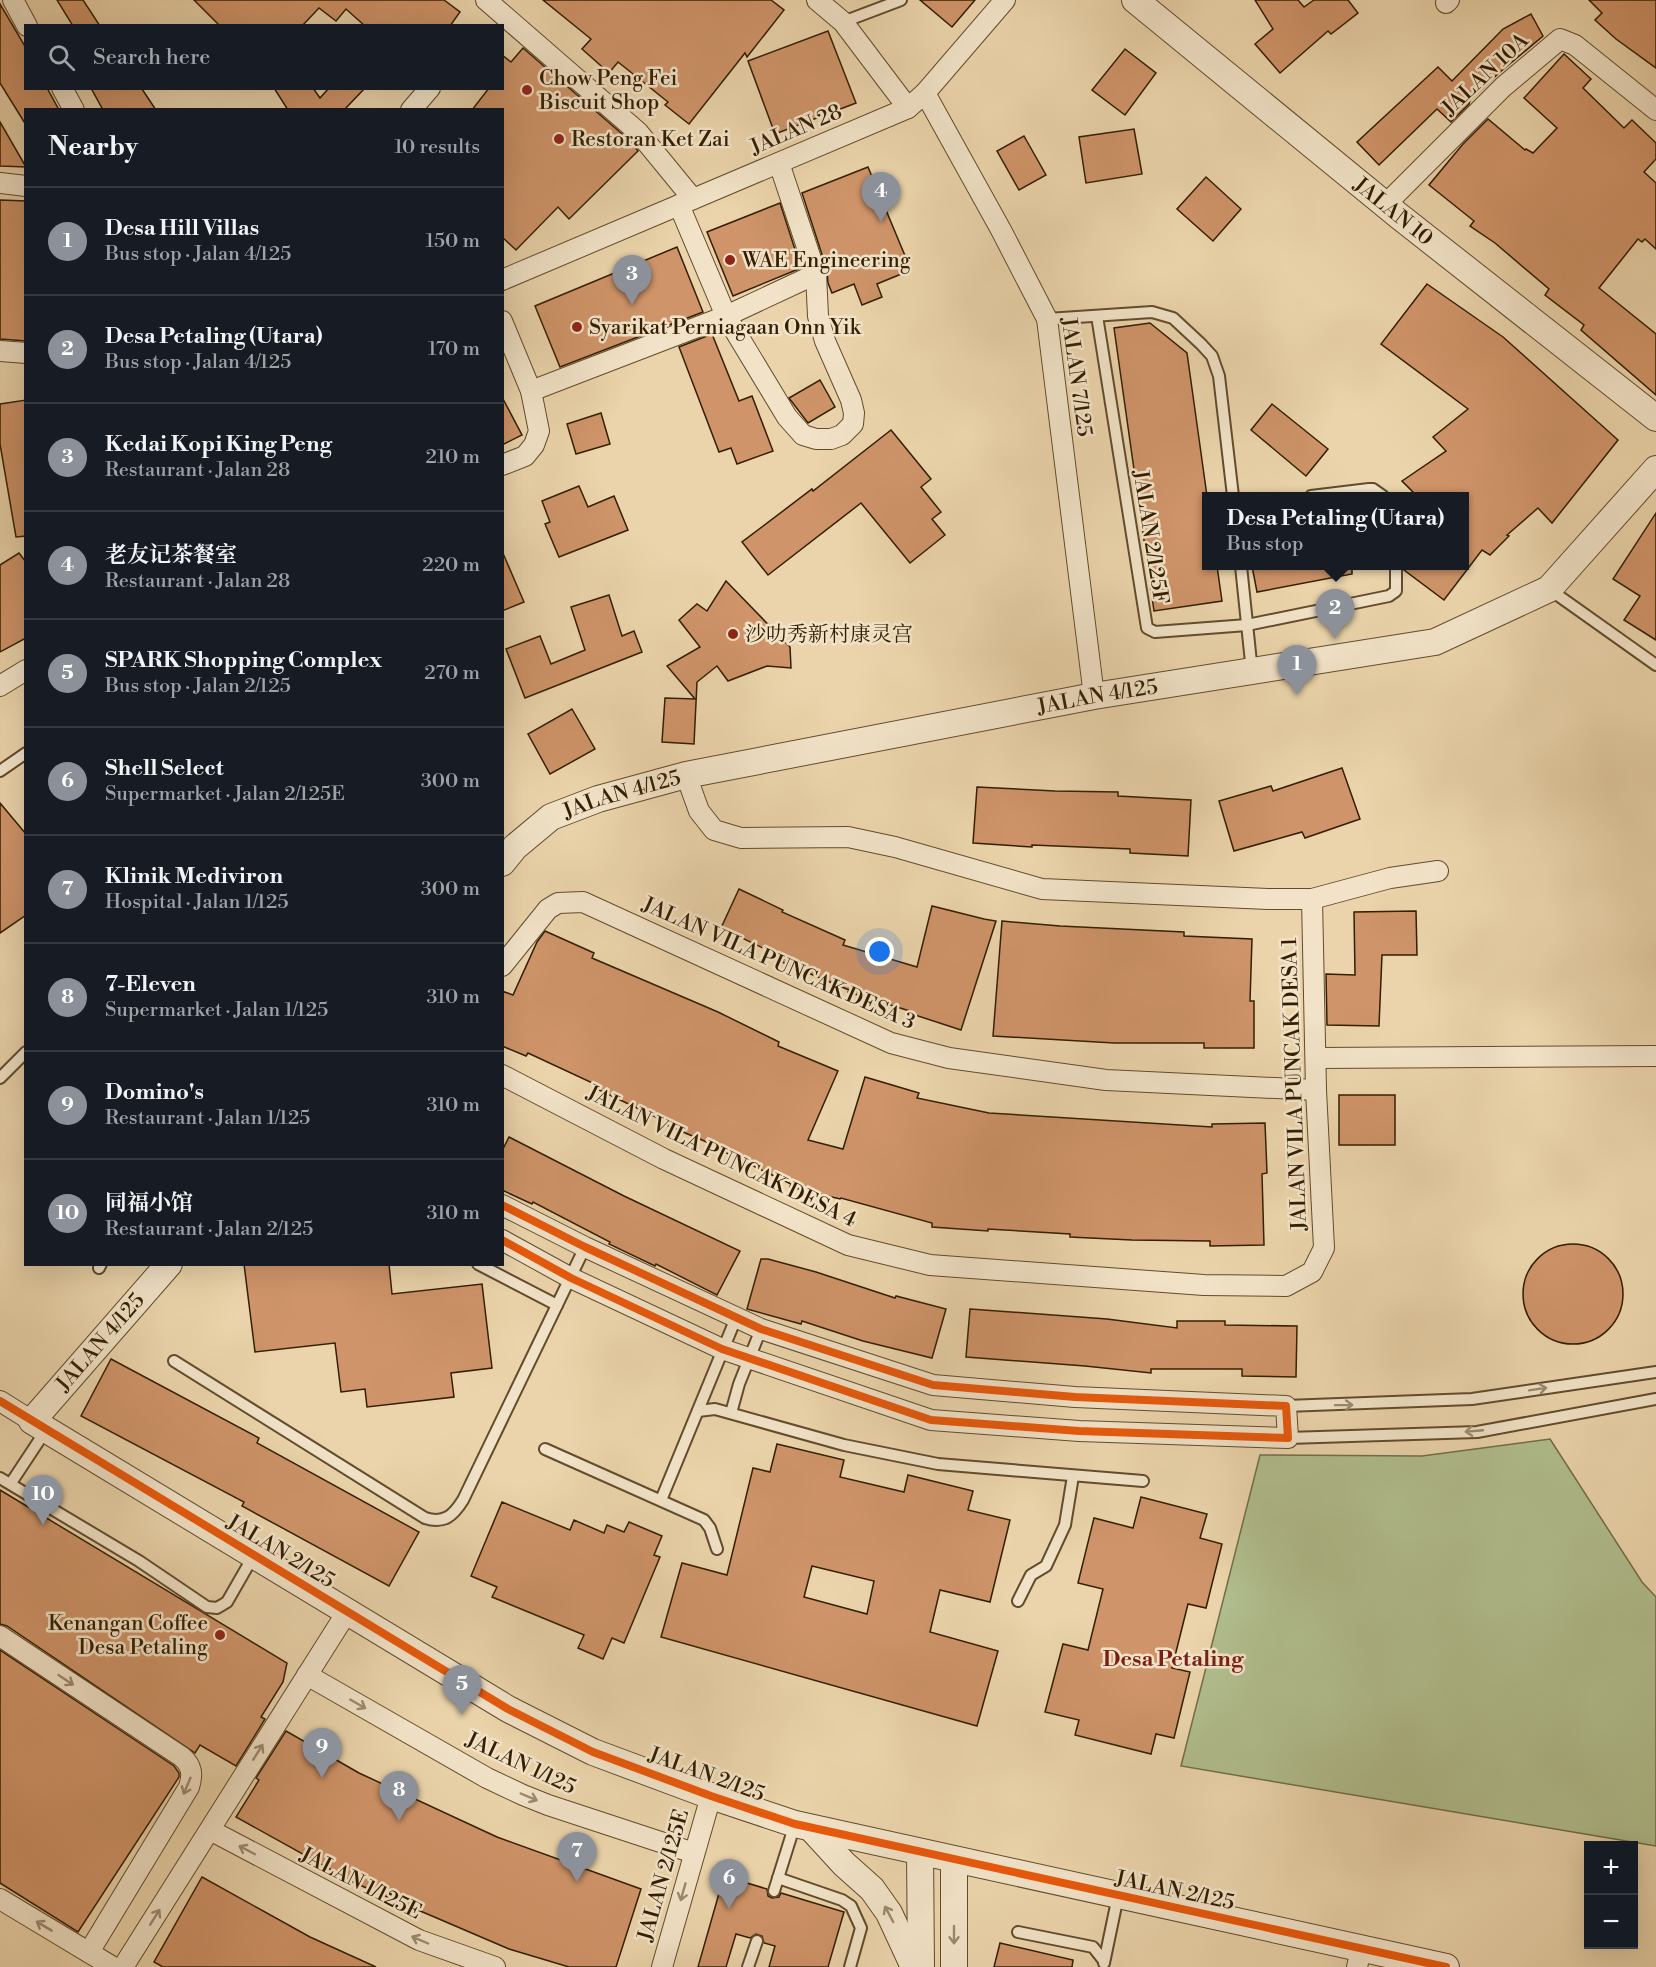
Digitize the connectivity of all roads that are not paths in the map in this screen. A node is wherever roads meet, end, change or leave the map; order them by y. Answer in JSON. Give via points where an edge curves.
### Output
{"nodes":[{"id":1,"x":13,"y":0,"type":"edge"},
{"id":2,"x":817,"y":0,"type":"edge"},
{"id":3,"x":902,"y":0,"type":"edge"},
{"id":4,"x":1005,"y":0,"type":"edge"},
{"id":5,"x":1135,"y":0,"type":"edge"},
{"id":6,"x":492,"y":13,"type":"edge"},
{"id":7,"x":843,"y":22,"type":"junction"},
{"id":8,"x":26,"y":24,"type":"edge"},
{"id":9,"x":63,"y":90,"type":"edge"},
{"id":10,"x":428,"y":90,"type":"edge"},
{"id":11,"x":926,"y":93,"type":"junction"},
{"id":12,"x":73,"y":108,"type":"edge"},
{"id":13,"x":413,"y":108,"type":"edge"},
{"id":14,"x":908,"y":108,"type":"junction"},
{"id":15,"x":1656,"y":110,"type":"edge"},
{"id":16,"x":779,"y":163,"type":"junction"},
{"id":17,"x":0,"y":183,"type":"edge"},
{"id":18,"x":24,"y":186,"type":"edge"},
{"id":19,"x":686,"y":202,"type":"junction"},
{"id":20,"x":1385,"y":205,"type":"junction"},
{"id":21,"x":816,"y":274,"type":"junction"},
{"id":22,"x":504,"y":279,"type":"edge"},
{"id":23,"x":726,"y":316,"type":"junction"},
{"id":24,"x":1097,"y":316,"type":"junction"},
{"id":25,"x":1047,"y":319,"type":"junction"},
{"id":26,"x":504,"y":326,"type":"edge"},
{"id":27,"x":0,"y":351,"type":"edge"},
{"id":28,"x":24,"y":353,"type":"edge"},
{"id":29,"x":531,"y":391,"type":"junction"},
{"id":30,"x":1656,"y":418,"type":"edge"},
{"id":31,"x":504,"y":464,"type":"edge"},
{"id":32,"x":1656,"y":469,"type":"edge"},
{"id":33,"x":1233,"y":492,"type":"edge"},
{"id":34,"x":1344,"y":492,"type":"edge"},
{"id":35,"x":1377,"y":492,"type":"edge"},
{"id":36,"x":1241,"y":570,"type":"edge"},
{"id":37,"x":1396,"y":570,"type":"edge"},
{"id":38,"x":1549,"y":589,"type":"junction"},
{"id":39,"x":1247,"y":625,"type":"junction"},
{"id":40,"x":1656,"y":665,"type":"edge"},
{"id":41,"x":24,"y":671,"type":"edge"},
{"id":42,"x":1252,"y":672,"type":"junction"},
{"id":43,"x":0,"y":686,"type":"edge"},
{"id":44,"x":1094,"y":696,"type":"junction"},
{"id":45,"x":24,"y":754,"type":"edge"},
{"id":46,"x":0,"y":771,"type":"edge"},
{"id":47,"x":686,"y":775,"type":"junction"},
{"id":48,"x":504,"y":860,"type":"edge"},
{"id":49,"x":1438,"y":871,"type":"dead end"},
{"id":50,"x":1312,"y":899,"type":"junction"},
{"id":51,"x":504,"y":964,"type":"edge"},
{"id":52,"x":24,"y":1054,"type":"edge"},
{"id":53,"x":1656,"y":1056,"type":"edge"},
{"id":54,"x":1316,"y":1058,"type":"junction"},
{"id":55,"x":504,"y":1076,"type":"edge"},
{"id":56,"x":0,"y":1078,"type":"edge"},
{"id":57,"x":1316,"y":1090,"type":"junction"},
{"id":58,"x":504,"y":1206,"type":"edge"},
{"id":59,"x":504,"y":1241,"type":"edge"},
{"id":60,"x":585,"y":1247,"type":"junction"},
{"id":61,"x":167,"y":1266,"type":"edge"},
{"id":62,"x":482,"y":1266,"type":"edge"},
{"id":63,"x":571,"y":1278,"type":"junction"},
{"id":64,"x":1286,"y":1286,"type":"joint"},
{"id":65,"x":557,"y":1305,"type":"junction"},
{"id":66,"x":736,"y":1318,"type":"junction"},
{"id":67,"x":761,"y":1329,"type":"junction"},
{"id":68,"x":722,"y":1348,"type":"junction"},
{"id":69,"x":749,"y":1359,"type":"junction"},
{"id":70,"x":174,"y":1361,"type":"dead end"},
{"id":71,"x":1656,"y":1372,"type":"edge"},
{"id":72,"x":1656,"y":1399,"type":"edge"},
{"id":73,"x":0,"y":1401,"type":"edge"},
{"id":74,"x":1286,"y":1406,"type":"junction"},
{"id":75,"x":699,"y":1411,"type":"junction"},
{"id":76,"x":731,"y":1413,"type":"junction"},
{"id":77,"x":39,"y":1425,"type":"junction"},
{"id":78,"x":1288,"y":1438,"type":"junction"},
{"id":79,"x":544,"y":1449,"type":"dead end"},
{"id":80,"x":1073,"y":1476,"type":"junction"},
{"id":81,"x":0,"y":1478,"type":"edge"},
{"id":82,"x":1143,"y":1481,"type":"dead end"},
{"id":83,"x":12,"y":1483,"type":"junction"},
{"id":84,"x":661,"y":1500,"type":"junction"},
{"id":85,"x":717,"y":1549,"type":"dead end"},
{"id":86,"x":254,"y":1555,"type":"junction"},
{"id":87,"x":1018,"y":1600,"type":"dead end"},
{"id":88,"x":347,"y":1612,"type":"junction"},
{"id":89,"x":0,"y":1636,"type":"edge"},
{"id":90,"x":307,"y":1675,"type":"junction"},
{"id":91,"x":711,"y":1796,"type":"junction"},
{"id":92,"x":803,"y":1826,"type":"junction"},
{"id":93,"x":210,"y":1830,"type":"junction"},
{"id":94,"x":920,"y":1852,"type":"junction"},
{"id":95,"x":694,"y":1853,"type":"junction"},
{"id":96,"x":954,"y":1860,"type":"junction"},
{"id":97,"x":778,"y":1878,"type":"junction"},
{"id":98,"x":774,"y":1891,"type":"dead end"},
{"id":99,"x":1118,"y":1896,"type":"junction"},
{"id":100,"x":0,"y":1899,"type":"edge"},
{"id":101,"x":1018,"y":1932,"type":"dead end"},
{"id":102,"x":757,"y":1941,"type":"dead end"},
{"id":103,"x":89,"y":1953,"type":"junction"},
{"id":104,"x":1359,"y":1958,"type":"edge"},
{"id":105,"x":1104,"y":1964,"type":"edge"},
{"id":106,"x":113,"y":1967,"type":"edge"},
{"id":107,"x":123,"y":1967,"type":"edge"},
{"id":108,"x":495,"y":1967,"type":"edge"},
{"id":109,"x":662,"y":1967,"type":"edge"},
{"id":110,"x":748,"y":1967,"type":"edge"},
{"id":111,"x":850,"y":1967,"type":"edge"},
{"id":112,"x":914,"y":1967,"type":"edge"},
{"id":113,"x":921,"y":1967,"type":"edge"},
{"id":114,"x":954,"y":1967,"type":"edge"},
{"id":115,"x":1446,"y":1967,"type":"edge"}],
"edges":[{"from":1,"to":8,"type":"street"},
{"from":2,"to":7,"type":"street"},
{"from":3,"to":7,"type":"lane"},
{"from":4,"to":11,"type":"street","name":"JALAN 28"},
{"from":5,"to":20,"type":"street","name":"JALAN 10"},
{"from":6,"to":19,"type":"street","via":[[638,132]]},
{"from":7,"to":14,"type":"street"},
{"from":9,"to":12,"type":"street"},
{"from":10,"to":13,"type":"street"},
{"from":11,"to":14,"type":"street","name":"JALAN 28"},
{"from":11,"to":25,"type":"street","name":"JALAN 7/125"},
{"from":14,"to":16,"type":"street","name":"JALAN 28"},
{"from":15,"to":20,"type":"street","name":"JALAN 10A","via":[[1575,45],[1560,39],[1503,87]]},
{"from":16,"to":19,"type":"street","name":"JALAN 28"},
{"from":16,"to":21,"type":"street"},
{"from":17,"to":18,"type":"street"},
{"from":19,"to":22,"type":"street","name":"JALAN 28"},
{"from":19,"to":23,"type":"street"},
{"from":20,"to":30,"type":"street","name":"JALAN 10"},
{"from":21,"to":23,"type":"street"},
{"from":21,"to":23,"type":"street","via":[[818,316],[854,413],[853,424],[842,435],[816,439],[796,429]]},
{"from":23,"to":29,"type":"street"},
{"from":24,"to":25,"type":"lane"},
{"from":24,"to":33,"type":"lane","via":[[1152,312],[1173,318],[1212,356],[1219,376]]},
{"from":24,"to":39,"type":"lane","name":"JALAN 2/125F","via":[[1147,628],[1155,632]]},
{"from":25,"to":44,"type":"street","name":"JALAN 7/125"},
{"from":26,"to":29,"type":"street"},
{"from":27,"to":28,"type":"street"},
{"from":29,"to":31,"type":"street","via":[[539,431],[534,445],[525,456]]},
{"from":32,"to":38,"type":"street","name":"JALAN 4/125"},
{"from":34,"to":35,"type":"lane"},
{"from":36,"to":39,"type":"lane"},
{"from":37,"to":39,"type":"lane","name":"JALAN 2/125F","via":[[1396,591],[1389,597]]},
{"from":38,"to":40,"type":"lane"},
{"from":38,"to":42,"type":"street","name":"JALAN 4/125","via":[[1435,642]]},
{"from":39,"to":42,"type":"lane"},
{"from":41,"to":43,"type":"street"},
{"from":42,"to":44,"type":"street","name":"JALAN 4/125"},
{"from":44,"to":47,"type":"street","name":"JALAN 4/125"},
{"from":45,"to":46,"type":"lane"},
{"from":47,"to":48,"type":"street","name":"JALAN 4/125","via":[[551,816]]},
{"from":47,"to":50,"type":"street","via":[[699,811],[714,830],[741,838],[848,837],[1042,889]]},
{"from":49,"to":50,"type":"street","via":[[1390,878]]},
{"from":50,"to":54,"type":"street","name":"JALAN VILA PUNCAK DESA 1"},
{"from":51,"to":57,"type":"street","name":"JALAN VILA PUNCAK DESA 3","via":[[548,909],[558,903],[583,902],[891,1043],[949,1058],[1106,1080]]},
{"from":52,"to":56,"type":"lane"},
{"from":53,"to":54,"type":"street"},
{"from":54,"to":57,"type":"street","name":"JALAN VILA PUNCAK DESA 1"},
{"from":55,"to":64,"type":"street","name":"JALAN VILA PUNCAK DESA 4","via":[[664,1159],[848,1245],[941,1266],[1204,1285]]},
{"from":57,"to":64,"type":"street","name":"JALAN VILA PUNCAK DESA 1","via":[[1324,1248],[1312,1272]]},
{"from":58,"to":60,"type":"street"},
{"from":59,"to":63,"type":"street"},
{"from":60,"to":63,"type":"lane"},
{"from":60,"to":66,"type":"street"},
{"from":61,"to":77,"type":"street","name":"JALAN 4/125"},
{"from":62,"to":65,"type":"lane"},
{"from":63,"to":65,"type":"lane"},
{"from":63,"to":68,"type":"street"},
{"from":65,"to":70,"type":"lane","via":[[463,1500],[451,1517],[442,1521],[425,1518]]},
{"from":66,"to":67,"type":"street"},
{"from":66,"to":68,"type":"lane"},
{"from":67,"to":69,"type":"lane"},
{"from":67,"to":74,"type":"street","via":[[933,1385],[1075,1397]]},
{"from":68,"to":69,"type":"street"},
{"from":68,"to":75,"type":"lane"},
{"from":69,"to":76,"type":"lane"},
{"from":69,"to":78,"type":"street","via":[[931,1420],[1079,1431]]},
{"from":74,"to":71,"type":"lane","one_way":true,"via":[[1472,1399]]},
{"from":72,"to":78,"type":"lane","one_way":true,"via":[[1477,1432]]},
{"from":73,"to":77,"type":"street"},
{"from":74,"to":78,"type":"street"},
{"from":75,"to":76,"type":"lane","via":[[712,1408]]},
{"from":75,"to":84,"type":"lane"},
{"from":76,"to":80,"type":"lane","via":[[844,1445],[938,1464]]},
{"from":77,"to":83,"type":"lane"},
{"from":77,"to":86,"type":"street","name":"JALAN 2/125"},
{"from":79,"to":84,"type":"lane"},
{"from":80,"to":82,"type":"lane"},
{"from":80,"to":87,"type":"lane","via":[[1065,1525],[1047,1566],[1031,1575]]},
{"from":81,"to":83,"type":"lane"},
{"from":83,"to":86,"type":"lane","via":[[207,1607],[218,1608],[227,1602]]},
{"from":84,"to":85,"type":"lane","via":[[704,1520]]},
{"from":86,"to":88,"type":"street","name":"JALAN 2/125"},
{"from":88,"to":90,"type":"street"},
{"from":88,"to":91,"type":"street","name":"JALAN 2/125","via":[[519,1714],[593,1752]]},
{"from":89,"to":103,"type":"street","one_way":true,"via":[[182,1757],[191,1770],[189,1787]]},
{"from":93,"to":90,"type":"street","one_way":true},
{"from":90,"to":95,"type":"street","name":"JALAN 1/125","one_way":true,"via":[[523,1795]]},
{"from":91,"to":92,"type":"street","name":"JALAN 2/125"},
{"from":91,"to":95,"type":"street","name":"JALAN 2/125E"},
{"from":92,"to":94,"type":"street","name":"JALAN 2/125"},
{"from":92,"to":97,"type":"lane"},
{"from":112,"to":92,"type":"street","one_way":true,"via":[[889,1913],[872,1889]]},
{"from":107,"to":93,"type":"street","one_way":true},
{"from":108,"to":93,"type":"street","name":"JALAN 1/125E","one_way":true,"via":[[419,1940]]},
{"from":94,"to":96,"type":"street","name":"JALAN 2/125"},
{"from":94,"to":113,"type":"street"},
{"from":95,"to":109,"type":"street","name":"JALAN 2/125E","one_way":true},
{"from":96,"to":99,"type":"street","name":"JALAN 2/125"},
{"from":96,"to":114,"type":"street","one_way":true},
{"from":97,"to":98,"type":"lane"},
{"from":97,"to":111,"type":"lane","via":[[851,1906],[861,1928]]},
{"from":99,"to":104,"type":"street","name":"JALAN 2/125"},
{"from":99,"to":105,"type":"lane"},
{"from":103,"to":100,"type":"street","one_way":true},
{"from":101,"to":105,"type":"lane","via":[[1093,1947]]},
{"from":102,"to":110,"type":"lane"},
{"from":103,"to":106,"type":"street"},
{"from":104,"to":115,"type":"street","name":"JALAN 2/125"}]}
